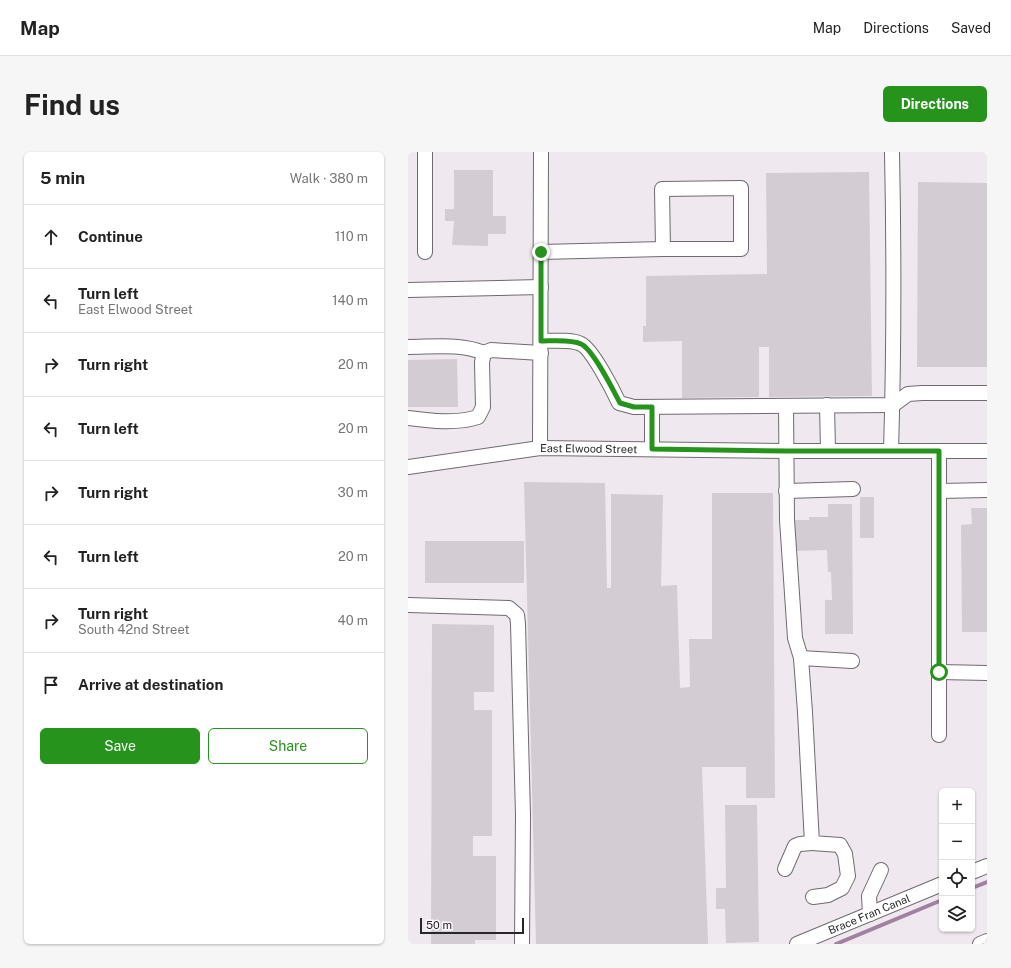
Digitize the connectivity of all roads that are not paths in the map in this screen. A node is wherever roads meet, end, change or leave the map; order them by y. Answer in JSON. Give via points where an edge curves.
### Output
{"nodes":[{"id":1,"x":425,"y":152,"type":"edge"},
{"id":2,"x":541,"y":152,"type":"edge"},
{"id":3,"x":892,"y":152,"type":"edge"},
{"id":4,"x":663,"y":249,"type":"junction"},
{"id":5,"x":425,"y":252,"type":"dead end"},
{"id":6,"x":541,"y":252,"type":"junction"},
{"id":7,"x":541,"y":287,"type":"junction"},
{"id":8,"x":408,"y":290,"type":"edge"},
{"id":9,"x":408,"y":347,"type":"edge"},
{"id":10,"x":541,"y":347,"type":"junction"},
{"id":11,"x":484,"y":353,"type":"junction"},
{"id":12,"x":987,"y":393,"type":"edge"},
{"id":13,"x":827,"y":405,"type":"junction"},
{"id":14,"x":893,"y":405,"type":"junction"},
{"id":15,"x":786,"y":406,"type":"junction"},
{"id":16,"x":652,"y":407,"type":"junction"},
{"id":17,"x":408,"y":418,"type":"edge"},
{"id":18,"x":540,"y":448,"type":"junction"},
{"id":19,"x":652,"y":449,"type":"junction"},
{"id":20,"x":786,"y":451,"type":"junction"},
{"id":21,"x":828,"y":451,"type":"junction"},
{"id":22,"x":891,"y":451,"type":"junction"},
{"id":23,"x":939,"y":451,"type":"junction"},
{"id":24,"x":987,"y":451,"type":"edge"},
{"id":25,"x":408,"y":467,"type":"edge"},
{"id":26,"x":853,"y":489,"type":"dead end"},
{"id":27,"x":987,"y":490,"type":"edge"},
{"id":28,"x":786,"y":491,"type":"junction"},
{"id":29,"x":940,"y":491,"type":"junction"},
{"id":30,"x":408,"y":605,"type":"edge"},
{"id":31,"x":801,"y":658,"type":"junction"},
{"id":32,"x":852,"y":661,"type":"dead end"},
{"id":33,"x":939,"y":672,"type":"junction"},
{"id":34,"x":987,"y":673,"type":"edge"},
{"id":35,"x":939,"y":735,"type":"dead end"},
{"id":36,"x":812,"y":843,"type":"junction"},
{"id":37,"x":987,"y":866,"type":"edge"},
{"id":38,"x":785,"y":869,"type":"dead end"},
{"id":39,"x":881,"y":870,"type":"dead end"},
{"id":40,"x":975,"y":871,"type":"edge"},
{"id":41,"x":939,"y":885,"type":"edge"},
{"id":42,"x":813,"y":897,"type":"dead end"},
{"id":43,"x":870,"y":914,"type":"junction"},
{"id":44,"x":987,"y":941,"type":"edge"},
{"id":45,"x":522,"y":944,"type":"edge"},
{"id":46,"x":797,"y":944,"type":"edge"},
{"id":47,"x":980,"y":944,"type":"edge"}],
"edges":[{"from":1,"to":5,"type":"street"},
{"from":2,"to":6,"type":"street"},
{"from":3,"to":14,"type":"street"},
{"from":4,"to":4,"type":"street","via":[[662,189],[741,188],[741,249]]},
{"from":4,"to":6,"type":"street"},
{"from":6,"to":7,"type":"street"},
{"from":7,"to":8,"type":"street"},
{"from":7,"to":10,"type":"street"},
{"from":9,"to":11,"type":"street","via":[[459,346]]},
{"from":10,"to":11,"type":"street","via":[[491,350]]},
{"from":10,"to":16,"type":"street","via":[[568,341],[581,343],[589,350],[620,403],[634,407]]},
{"from":10,"to":18,"type":"street"},
{"from":11,"to":17,"type":"street","via":[[483,407],[478,417],[467,420]]},
{"from":12,"to":14,"type":"street","via":[[908,394]]},
{"from":13,"to":14,"type":"street"},
{"from":13,"to":15,"type":"street"},
{"from":13,"to":21,"type":"street"},
{"from":14,"to":22,"type":"street"},
{"from":15,"to":16,"type":"street"},
{"from":15,"to":20,"type":"street"},
{"from":16,"to":19,"type":"street"},
{"from":18,"to":19,"type":"street","name":"East Elwood Street"},
{"from":18,"to":25,"type":"street","name":"East Elwood Street"},
{"from":19,"to":20,"type":"street","name":"East Elwood Street"},
{"from":20,"to":21,"type":"street","name":"East Elwood Street"},
{"from":20,"to":28,"type":"street"},
{"from":21,"to":22,"type":"street","name":"East Elwood Street"},
{"from":22,"to":23,"type":"street","name":"East Elwood Street"},
{"from":23,"to":24,"type":"street","name":"East Elwood Street"},
{"from":23,"to":29,"type":"street"},
{"from":26,"to":28,"type":"street"},
{"from":27,"to":29,"type":"street"},
{"from":28,"to":31,"type":"street","via":[[795,638]]},
{"from":29,"to":33,"type":"street"},
{"from":30,"to":45,"type":"street","via":[[509,608],[516,615],[523,815]]},
{"from":31,"to":32,"type":"street"},
{"from":31,"to":36,"type":"street"},
{"from":33,"to":34,"type":"street"},
{"from":33,"to":35,"type":"street"},
{"from":36,"to":38,"type":"street","via":[[795,846]]},
{"from":36,"to":42,"type":"street","via":[[840,845],[845,854],[848,876],[842,888],[828,895]]},
{"from":37,"to":40,"type":"street"},
{"from":39,"to":43,"type":"street","via":[[869,896]]},
{"from":41,"to":43,"type":"street","name":"Brace Fran Canal"},
{"from":43,"to":46,"type":"street","name":"Brace Fran Canal"},
{"from":44,"to":47,"type":"street"}]}
